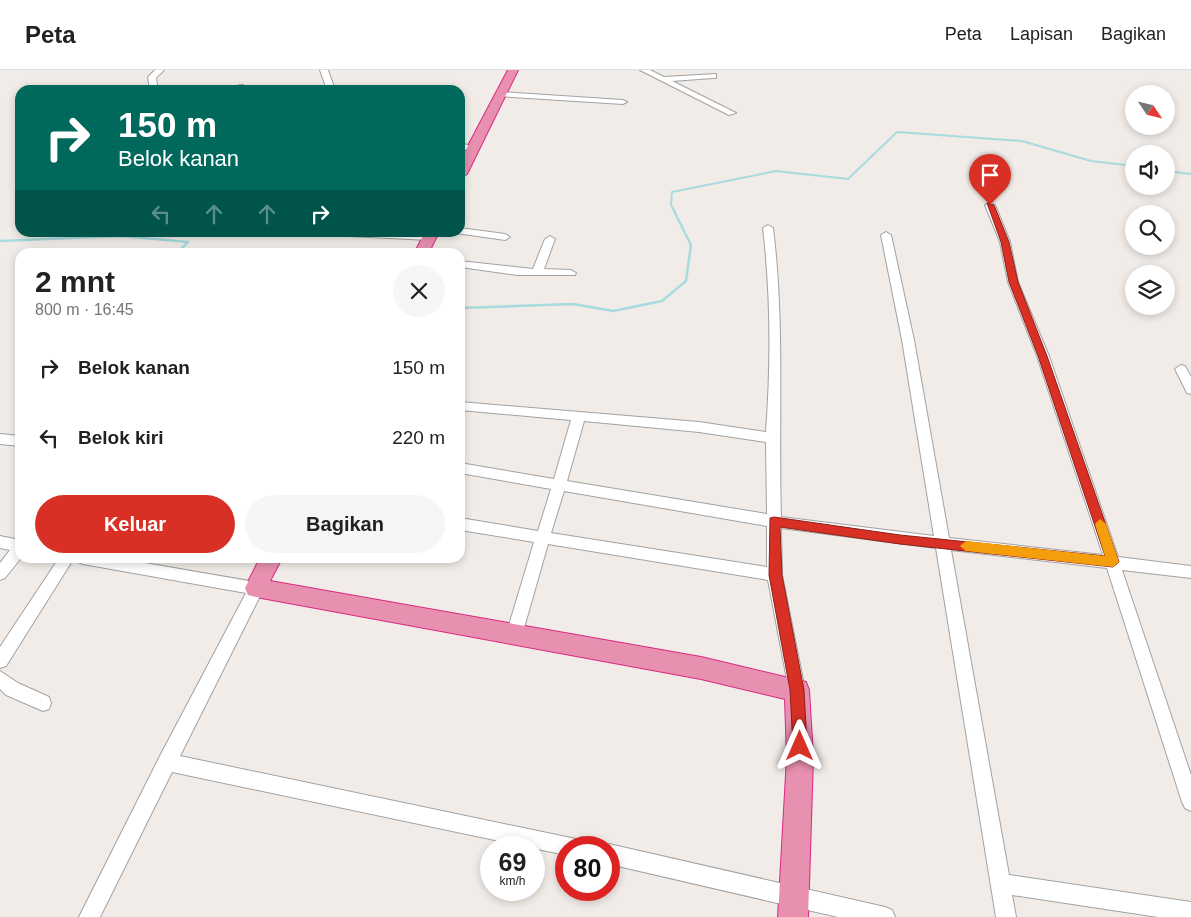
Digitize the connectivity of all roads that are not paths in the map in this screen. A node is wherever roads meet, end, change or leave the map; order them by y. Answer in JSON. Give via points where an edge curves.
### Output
{"nodes":[{"id":1,"x":160,"y":70,"type":"edge"},
{"id":2,"x":324,"y":70,"type":"edge"},
{"id":3,"x":513,"y":70,"type":"edge"},
{"id":4,"x":644,"y":70,"type":"edge"},
{"id":5,"x":713,"y":76,"type":"dead end"},
{"id":6,"x":662,"y":79,"type":"junction"},
{"id":7,"x":153,"y":85,"type":"edge"},
{"id":8,"x":329,"y":85,"type":"edge"},
{"id":9,"x":500,"y":94,"type":"junction"},
{"id":10,"x":623,"y":102,"type":"dead end"},
{"id":11,"x":732,"y":113,"type":"dead end"},
{"id":12,"x":465,"y":147,"type":"edge"},
{"id":13,"x":475,"y":148,"type":"junction"},
{"id":14,"x":465,"y":164,"type":"edge"},
{"id":15,"x":990,"y":205,"type":"dead end"},
{"id":16,"x":768,"y":228,"type":"dead end"},
{"id":17,"x":465,"y":232,"type":"edge"},
{"id":18,"x":886,"y":235,"type":"dead end"},
{"id":19,"x":505,"y":237,"type":"dead end"},
{"id":20,"x":550,"y":239,"type":"dead end"},
{"id":21,"x":465,"y":265,"type":"edge"},
{"id":22,"x":537,"y":273,"type":"junction"},
{"id":23,"x":571,"y":273,"type":"dead end"},
{"id":24,"x":1181,"y":370,"type":"dead end"},
{"id":25,"x":1191,"y":390,"type":"edge"},
{"id":26,"x":465,"y":406,"type":"edge"},
{"id":27,"x":579,"y":416,"type":"junction"},
{"id":28,"x":772,"y":438,"type":"junction"},
{"id":29,"x":0,"y":439,"type":"edge"},
{"id":30,"x":15,"y":440,"type":"edge"},
{"id":31,"x":465,"y":469,"type":"edge"},
{"id":32,"x":559,"y":484,"type":"junction"},
{"id":33,"x":774,"y":522,"type":"junction"},
{"id":34,"x":465,"y":525,"type":"edge"},
{"id":35,"x":542,"y":537,"type":"junction"},
{"id":36,"x":0,"y":542,"type":"edge"},
{"id":37,"x":941,"y":544,"type":"junction"},
{"id":38,"x":15,"y":546,"type":"edge"},
{"id":39,"x":15,"y":554,"type":"edge"},
{"id":40,"x":1113,"y":562,"type":"junction"},
{"id":41,"x":64,"y":563,"type":"edge"},
{"id":42,"x":112,"y":563,"type":"edge"},
{"id":43,"x":268,"y":563,"type":"edge"},
{"id":44,"x":1191,"y":572,"type":"edge"},
{"id":45,"x":0,"y":574,"type":"edge"},
{"id":46,"x":775,"y":575,"type":"junction"},
{"id":47,"x":256,"y":588,"type":"junction"},
{"id":48,"x":514,"y":635,"type":"junction"},
{"id":49,"x":0,"y":661,"type":"edge"},
{"id":50,"x":0,"y":679,"type":"edge"},
{"id":51,"x":797,"y":690,"type":"junction"},
{"id":52,"x":43,"y":703,"type":"dead end"},
{"id":53,"x":166,"y":762,"type":"junction"},
{"id":54,"x":1191,"y":802,"type":"edge"},
{"id":55,"x":555,"y":844,"type":"edge"},
{"id":56,"x":620,"y":857,"type":"edge"},
{"id":57,"x":1001,"y":884,"type":"junction"},
{"id":58,"x":793,"y":908,"type":"edge"},
{"id":59,"x":1191,"y":912,"type":"edge"},
{"id":60,"x":89,"y":917,"type":"edge"},
{"id":61,"x":885,"y":917,"type":"edge"},
{"id":62,"x":1006,"y":917,"type":"edge"}],
"edges":[{"from":1,"to":7,"type":"street","via":[[152,77]]},
{"from":2,"to":8,"type":"street"},
{"from":3,"to":9,"type":"highway"},
{"from":4,"to":6,"type":"street"},
{"from":5,"to":6,"type":"street"},
{"from":6,"to":11,"type":"street"},
{"from":9,"to":10,"type":"street"},
{"from":9,"to":13,"type":"highway"},
{"from":12,"to":13,"type":"street"},
{"from":13,"to":14,"type":"highway"},
{"from":15,"to":40,"type":"street","via":[[1005,242],[1013,282],[1043,356]]},
{"from":16,"to":28,"type":"street","via":[[774,279]]},
{"from":17,"to":19,"type":"street"},
{"from":18,"to":37,"type":"street","via":[[908,340]]},
{"from":20,"to":22,"type":"street"},
{"from":21,"to":22,"type":"street"},
{"from":22,"to":23,"type":"street"},
{"from":24,"to":25,"type":"street"},
{"from":26,"to":27,"type":"street"},
{"from":27,"to":28,"type":"street","via":[[700,427]]},
{"from":27,"to":32,"type":"street"},
{"from":28,"to":33,"type":"street"},
{"from":29,"to":30,"type":"street"},
{"from":31,"to":32,"type":"street"},
{"from":32,"to":33,"type":"street"},
{"from":32,"to":35,"type":"street"},
{"from":33,"to":37,"type":"street"},
{"from":33,"to":46,"type":"street"},
{"from":34,"to":35,"type":"street"},
{"from":35,"to":46,"type":"street"},
{"from":35,"to":48,"type":"street"},
{"from":36,"to":38,"type":"street"},
{"from":37,"to":40,"type":"street"},
{"from":37,"to":57,"type":"street"},
{"from":39,"to":45,"type":"street"},
{"from":40,"to":44,"type":"street"},
{"from":40,"to":54,"type":"street"},
{"from":41,"to":49,"type":"street"},
{"from":42,"to":47,"type":"street"},
{"from":43,"to":47,"type":"highway"},
{"from":46,"to":51,"type":"street"},
{"from":47,"to":48,"type":"highway"},
{"from":47,"to":53,"type":"street"},
{"from":48,"to":51,"type":"highway","via":[[700,668]]},
{"from":50,"to":52,"type":"street","via":[[12,689]]},
{"from":51,"to":58,"type":"highway","via":[[800,757]]},
{"from":53,"to":55,"type":"street"},
{"from":53,"to":60,"type":"street"},
{"from":56,"to":58,"type":"street"},
{"from":57,"to":59,"type":"street"},
{"from":57,"to":62,"type":"street"},
{"from":58,"to":61,"type":"street"}]}
